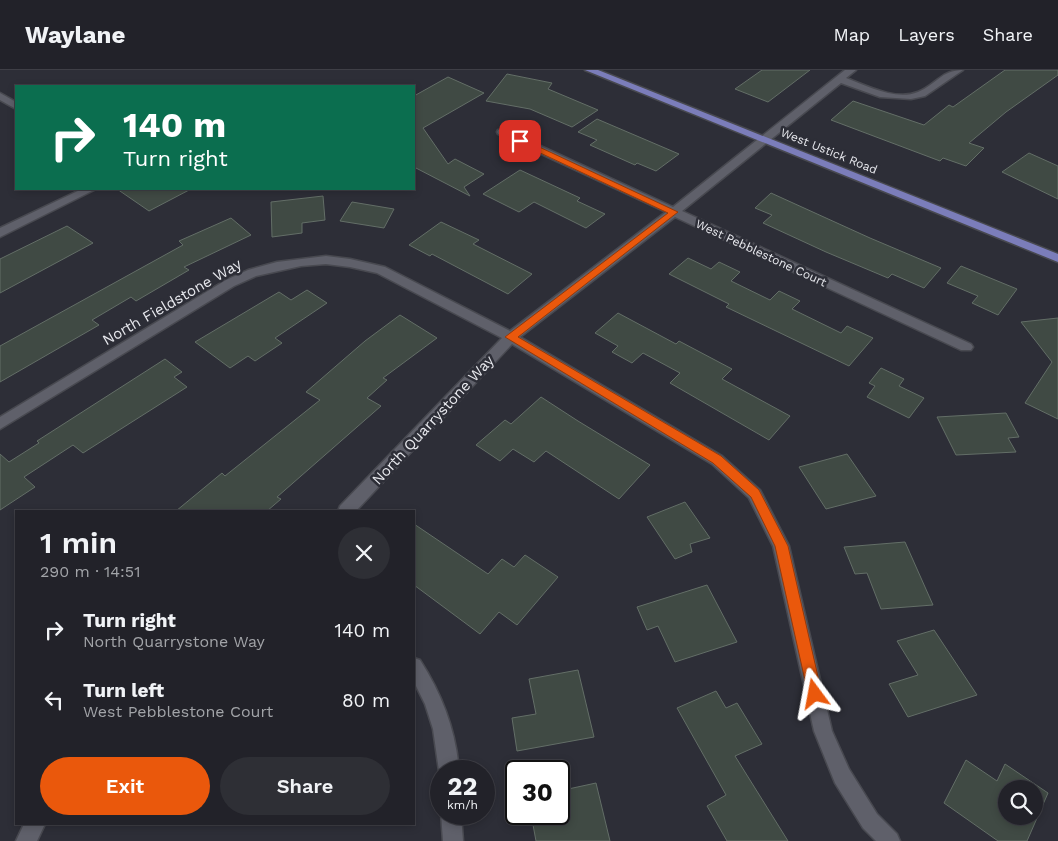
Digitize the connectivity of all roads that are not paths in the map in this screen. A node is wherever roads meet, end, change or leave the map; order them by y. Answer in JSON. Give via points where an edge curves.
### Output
{"nodes":[{"id":1,"x":590,"y":70,"type":"edge"},
{"id":2,"x":851,"y":70,"type":"edge"},
{"id":3,"x":958,"y":70,"type":"edge"},
{"id":4,"x":839,"y":80,"type":"junction"},
{"id":5,"x":0,"y":96,"type":"edge"},
{"id":6,"x":15,"y":105,"type":"edge"},
{"id":7,"x":502,"y":132,"type":"dead end"},
{"id":8,"x":764,"y":140,"type":"junction"},
{"id":9,"x":88,"y":190,"type":"edge"},
{"id":10,"x":674,"y":212,"type":"junction"},
{"id":11,"x":0,"y":233,"type":"edge"},
{"id":12,"x":1058,"y":258,"type":"edge"},
{"id":13,"x":510,"y":337,"type":"junction"},
{"id":14,"x":966,"y":347,"type":"dead end"},
{"id":15,"x":0,"y":424,"type":"edge"},
{"id":16,"x":347,"y":510,"type":"edge"},
{"id":17,"x":415,"y":668,"type":"edge"},
{"id":18,"x":449,"y":760,"type":"edge"},
{"id":19,"x":34,"y":825,"type":"edge"},
{"id":20,"x":452,"y":825,"type":"edge"},
{"id":21,"x":26,"y":841,"type":"edge"},
{"id":22,"x":453,"y":841,"type":"edge"},
{"id":23,"x":890,"y":841,"type":"edge"}],
"edges":[{"from":1,"to":8,"type":"main road","name":"West Ustick Road"},
{"from":2,"to":4,"type":"street","name":"North Quarrystone Way"},
{"from":3,"to":4,"type":"street","via":[[915,96],[884,95]]},
{"from":4,"to":8,"type":"street","name":"North Quarrystone Way"},
{"from":5,"to":6,"type":"street"},
{"from":7,"to":10,"type":"street","name":"West Pebblestone Court"},
{"from":8,"to":10,"type":"street","name":"North Quarrystone Way"},
{"from":8,"to":12,"type":"main road","name":"West Ustick Road"},
{"from":9,"to":11,"type":"street"},
{"from":10,"to":13,"type":"street","name":"North Quarrystone Way"},
{"from":10,"to":14,"type":"street","name":"West Pebblestone Court"},
{"from":13,"to":15,"type":"street","name":"North Fieldstone Way","via":[[381,270],[326,260],[285,264],[252,273],[230,284]]},
{"from":13,"to":16,"type":"street","name":"North Quarrystone Way"},
{"from":13,"to":23,"type":"street","name":"North Fieldstone Way","via":[[717,460],[755,494],[781,546],[823,731],[842,776],[870,821]]},
{"from":17,"to":18,"type":"street","via":[[432,694]]},
{"from":19,"to":21,"type":"street"},
{"from":20,"to":22,"type":"street"}]}
